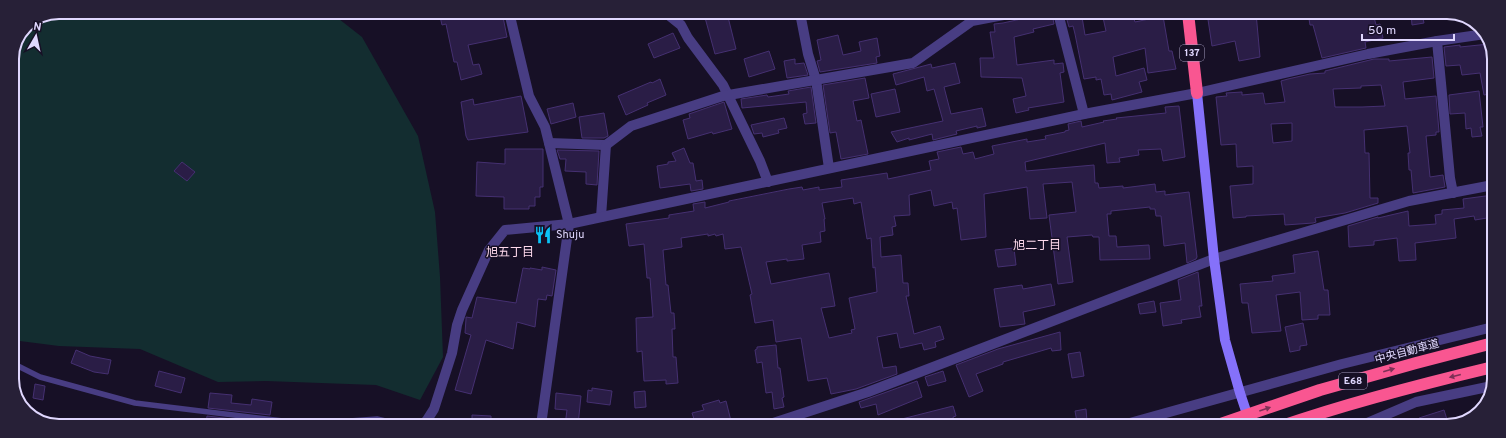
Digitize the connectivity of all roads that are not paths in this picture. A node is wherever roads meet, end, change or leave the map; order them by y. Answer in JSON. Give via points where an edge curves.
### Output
{"nodes":[{"id":1,"x":511,"y":19,"type":"edge"},
{"id":2,"x":674,"y":19,"type":"edge"},
{"id":3,"x":801,"y":19,"type":"edge"},
{"id":4,"x":982,"y":19,"type":"edge"},
{"id":5,"x":1060,"y":19,"type":"edge"},
{"id":6,"x":1189,"y":19,"type":"edge"},
{"id":7,"x":1478,"y":35,"type":"edge"},
{"id":8,"x":1437,"y":41,"type":"junction"},
{"id":9,"x":816,"y":80,"type":"junction"},
{"id":10,"x":1197,"y":93,"type":"junction"},
{"id":11,"x":728,"y":95,"type":"junction"},
{"id":12,"x":1084,"y":114,"type":"junction"},
{"id":13,"x":549,"y":142,"type":"junction"},
{"id":14,"x":606,"y":145,"type":"junction"},
{"id":15,"x":829,"y":168,"type":"junction"},
{"id":16,"x":768,"y":182,"type":"junction"},
{"id":17,"x":1487,"y":186,"type":"edge"},
{"id":18,"x":1453,"y":193,"type":"junction"},
{"id":19,"x":601,"y":217,"type":"junction"},
{"id":20,"x":569,"y":224,"type":"junction"},
{"id":21,"x":1214,"y":259,"type":"junction"},
{"id":22,"x":1487,"y":328,"type":"edge"},
{"id":23,"x":1487,"y":345,"type":"edge"},
{"id":24,"x":19,"y":366,"type":"edge"},
{"id":25,"x":1487,"y":368,"type":"edge"},
{"id":26,"x":1486,"y":387,"type":"edge"},
{"id":27,"x":1240,"y":393,"type":"junction"},
{"id":28,"x":267,"y":419,"type":"edge"},
{"id":29,"x":366,"y":419,"type":"edge"},
{"id":30,"x":381,"y":419,"type":"edge"},
{"id":31,"x":428,"y":419,"type":"edge"},
{"id":32,"x":542,"y":419,"type":"edge"},
{"id":33,"x":785,"y":419,"type":"edge"},
{"id":34,"x":1145,"y":419,"type":"edge"},
{"id":35,"x":1235,"y":419,"type":"edge"},
{"id":36,"x":1249,"y":419,"type":"edge"},
{"id":37,"x":1303,"y":419,"type":"edge"},
{"id":38,"x":1376,"y":419,"type":"edge"}],
"edges":[{"from":1,"to":13,"type":"street","via":[[529,96],[545,127]]},
{"from":2,"to":11,"type":"street","via":[[681,25]]},
{"from":3,"to":9,"type":"street"},
{"from":4,"to":9,"type":"street","via":[[972,21],[913,63]]},
{"from":5,"to":12,"type":"street"},
{"from":6,"to":10,"type":"highway","number":"137"},
{"from":7,"to":8,"type":"street"},
{"from":8,"to":10,"type":"street"},
{"from":8,"to":18,"type":"street"},
{"from":9,"to":11,"type":"street"},
{"from":9,"to":15,"type":"street"},
{"from":10,"to":12,"type":"street"},
{"from":10,"to":21,"type":"street"},
{"from":11,"to":14,"type":"street","via":[[631,126]]},
{"from":11,"to":16,"type":"street"},
{"from":12,"to":15,"type":"street"},
{"from":13,"to":14,"type":"street"},
{"from":13,"to":20,"type":"street"},
{"from":14,"to":19,"type":"street"},
{"from":15,"to":16,"type":"street"},
{"from":16,"to":19,"type":"street"},
{"from":17,"to":18,"type":"street"},
{"from":18,"to":21,"type":"street","via":[[1410,201]]},
{"from":19,"to":20,"type":"street"},
{"from":20,"to":31,"type":"street","via":[[505,230],[489,250],[462,310],[452,353],[434,409]]},
{"from":20,"to":32,"type":"street"},
{"from":21,"to":27,"type":"street","via":[[1225,340]]},
{"from":21,"to":33,"type":"street","via":[[868,392]]},
{"from":22,"to":27,"type":"street"},
{"from":35,"to":23,"type":"highway","name":"中央自動車道","number":"E68","one_way":true,"bridge":true,"via":[[1320,390]]},
{"from":24,"to":28,"type":"lane","via":[[40,377],[135,403]]},
{"from":25,"to":37,"type":"highway","number":"E68","one_way":true,"via":[[1421,384]]},
{"from":26,"to":38,"type":"street","via":[[1416,402]]},
{"from":27,"to":34,"type":"street"},
{"from":27,"to":36,"type":"street"},
{"from":29,"to":30,"type":"lane"}]}
